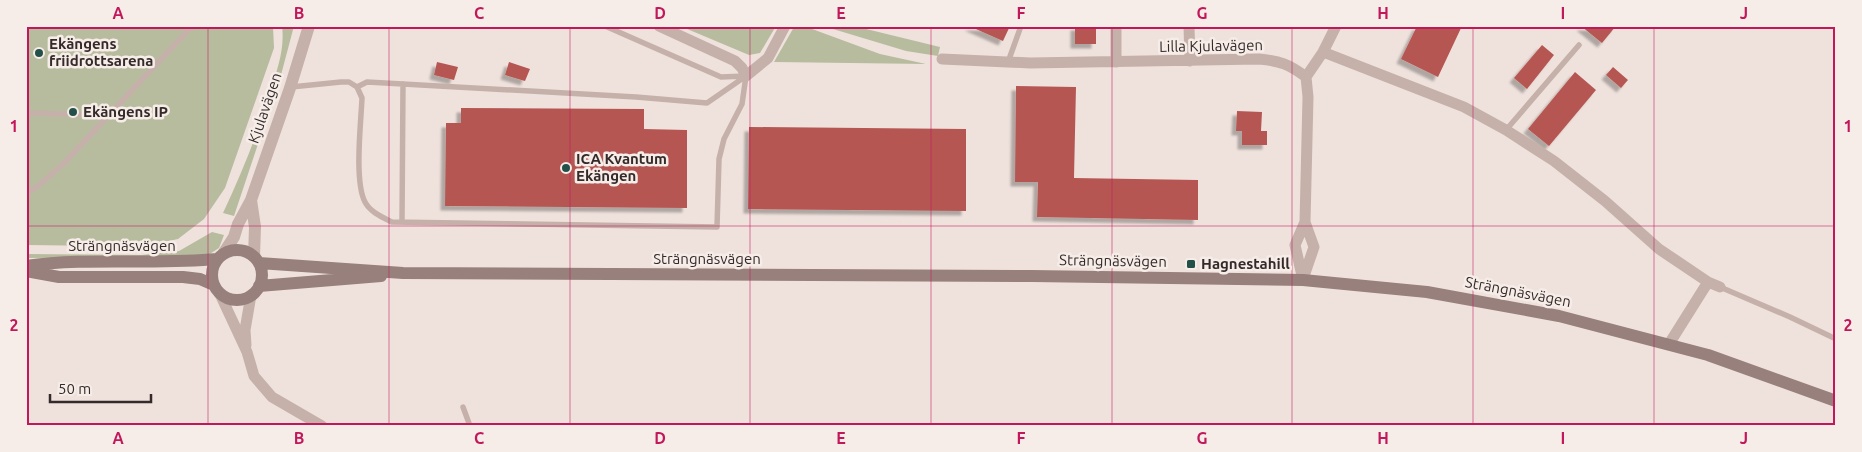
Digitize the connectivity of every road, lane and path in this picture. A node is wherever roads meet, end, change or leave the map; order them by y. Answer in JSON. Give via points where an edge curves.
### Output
{"nodes":[{"id":1,"x":192,"y":26,"type":"edge"},
{"id":2,"x":309,"y":26,"type":"edge"},
{"id":3,"x":605,"y":26,"type":"edge"},
{"id":4,"x":659,"y":26,"type":"edge"},
{"id":5,"x":785,"y":26,"type":"edge"},
{"id":6,"x":1021,"y":26,"type":"edge"},
{"id":7,"x":1116,"y":26,"type":"edge"},
{"id":8,"x":1189,"y":26,"type":"edge"},
{"id":9,"x":1336,"y":26,"type":"edge"},
{"id":10,"x":1579,"y":45,"type":"dead end"},
{"id":11,"x":1324,"y":52,"type":"junction"},
{"id":12,"x":942,"y":59,"type":"dead end"},
{"id":13,"x":1190,"y":61,"type":"junction"},
{"id":14,"x":1008,"y":62,"type":"junction"},
{"id":15,"x":1116,"y":62,"type":"junction"},
{"id":16,"x":746,"y":76,"type":"junction"},
{"id":17,"x":1306,"y":77,"type":"junction"},
{"id":18,"x":403,"y":84,"type":"junction"},
{"id":19,"x":357,"y":87,"type":"junction"},
{"id":20,"x":290,"y":88,"type":"junction"},
{"id":21,"x":26,"y":113,"type":"edge"},
{"id":22,"x":108,"y":115,"type":"junction"},
{"id":23,"x":1506,"y":130,"type":"junction"},
{"id":24,"x":26,"y":194,"type":"edge"},
{"id":25,"x":251,"y":200,"type":"junction"},
{"id":26,"x":402,"y":222,"type":"junction"},
{"id":27,"x":1305,"y":222,"type":"junction"},
{"id":28,"x":220,"y":257,"type":"junction"},
{"id":29,"x":257,"y":260,"type":"junction"},
{"id":30,"x":26,"y":266,"type":"edge"},
{"id":31,"x":26,"y":271,"type":"edge"},
{"id":32,"x":403,"y":273,"type":"junction"},
{"id":33,"x":1303,"y":280,"type":"junction"},
{"id":34,"x":1708,"y":282,"type":"junction"},
{"id":35,"x":1720,"y":287,"type":"joint"},
{"id":36,"x":217,"y":288,"type":"junction"},
{"id":37,"x":255,"y":291,"type":"junction"},
{"id":38,"x":1836,"y":339,"type":"edge"},
{"id":39,"x":1669,"y":344,"type":"junction"},
{"id":40,"x":247,"y":352,"type":"junction"},
{"id":41,"x":1836,"y":401,"type":"edge"},
{"id":42,"x":463,"y":407,"type":"dead end"},
{"id":43,"x":322,"y":426,"type":"edge"},
{"id":44,"x":470,"y":426,"type":"edge"}],
"edges":[{"from":1,"to":22,"type":"lane"},
{"from":2,"to":20,"type":"street","name":"Kjulavägen"},
{"from":3,"to":16,"type":"lane","via":[[721,77]]},
{"from":4,"to":16,"type":"street","via":[[735,61]]},
{"from":5,"to":16,"type":"street","via":[[768,58]]},
{"from":6,"to":14,"type":"lane"},
{"from":7,"to":15,"type":"street"},
{"from":8,"to":13,"type":"street"},
{"from":9,"to":11,"type":"street"},
{"from":10,"to":23,"type":"lane"},
{"from":11,"to":17,"type":"street"},
{"from":11,"to":23,"type":"street","via":[[1464,107]]},
{"from":12,"to":14,"type":"street","name":"Lilla Kjulavägen"},
{"from":13,"to":15,"type":"street","name":"Lilla Kjulavägen"},
{"from":13,"to":17,"type":"street","name":"Lilla Kjulavägen","via":[[1274,60],[1290,65]]},
{"from":14,"to":15,"type":"street","name":"Lilla Kjulavägen"},
{"from":16,"to":18,"type":"lane","via":[[707,103]]},
{"from":16,"to":26,"type":"lane","via":[[742,104],[724,139],[720,158],[717,227]]},
{"from":17,"to":27,"type":"street"},
{"from":18,"to":19,"type":"lane","via":[[367,82]]},
{"from":18,"to":26,"type":"lane"},
{"from":19,"to":20,"type":"lane","via":[[341,82]]},
{"from":19,"to":26,"type":"lane","via":[[362,98],[359,184],[365,203],[376,214],[392,222]]},
{"from":20,"to":25,"type":"street","name":"Kjulavägen"},
{"from":21,"to":22,"type":"lane"},
{"from":22,"to":24,"type":"lane","via":[[64,163]]},
{"from":23,"to":34,"type":"street","via":[[1554,161],[1659,249]]},
{"from":25,"to":28,"type":"street","name":"Kjulavägen","via":[[234,237]]},
{"from":25,"to":29,"type":"street","name":"Kjulavägen"},
{"from":27,"to":33,"type":"street","via":[[1296,245]]},
{"from":27,"to":33,"type":"street","via":[[1314,247]]},
{"from":28,"to":29,"type":"main road","via":[[230,251],[243,251]]},
{"from":28,"to":30,"type":"main road","name":"Strängnäsvägen","via":[[180,262],[59,262]]},
{"from":28,"to":36,"type":"main road","via":[[212,271]]},
{"from":29,"to":32,"type":"main road","name":"Strängnäsvägen"},
{"from":29,"to":37,"type":"main road","via":[[262,279]]},
{"from":31,"to":36,"type":"main road","name":"Strängnäsvägen","via":[[59,277],[183,277],[200,279]]},
{"from":32,"to":33,"type":"main road","name":"Strängnäsvägen"},
{"from":32,"to":37,"type":"main road","name":"Strängnäsvägen"},
{"from":33,"to":39,"type":"main road","name":"Strängnäsvägen","via":[[1427,292],[1559,316]]},
{"from":34,"to":35,"type":"street"},
{"from":34,"to":39,"type":"street"},
{"from":35,"to":38,"type":"lane"},
{"from":36,"to":37,"type":"main road","via":[[225,296],[238,300]]},
{"from":36,"to":40,"type":"street"},
{"from":37,"to":40,"type":"street","via":[[244,330]]},
{"from":39,"to":41,"type":"main road","name":"Strängnäsvägen"},
{"from":40,"to":43,"type":"street","via":[[254,376],[272,397]]},
{"from":42,"to":44,"type":"lane"}]}
